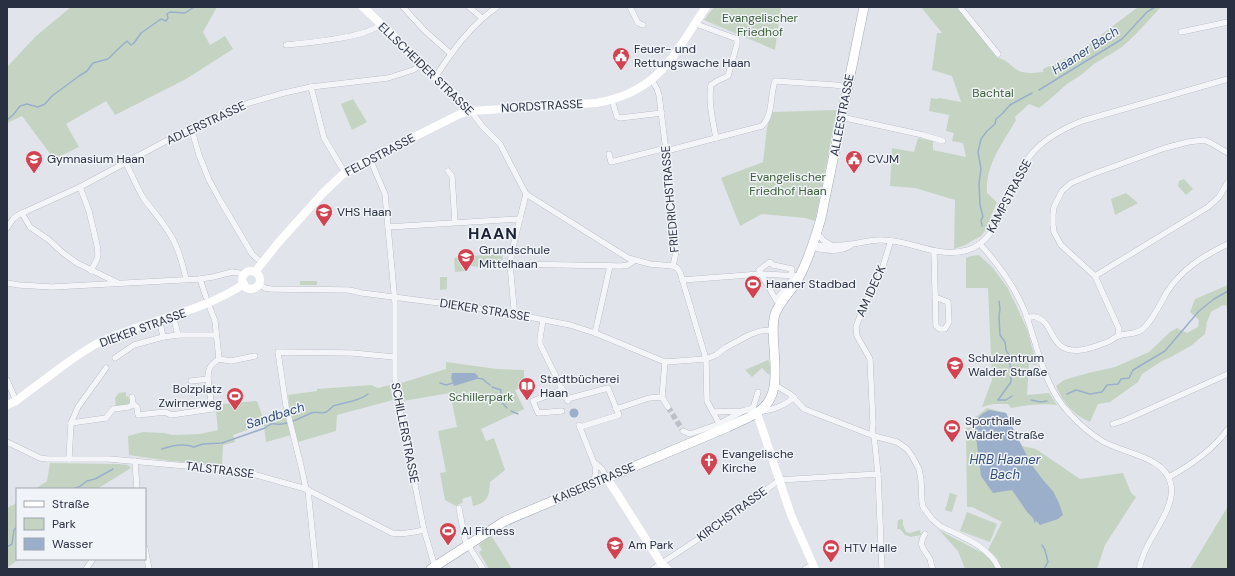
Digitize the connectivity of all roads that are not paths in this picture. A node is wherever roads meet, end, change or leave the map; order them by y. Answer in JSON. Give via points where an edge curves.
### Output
{"nodes":[{"id":1,"x":363,"y":7,"type":"edge"},
{"id":2,"x":403,"y":7,"type":"edge"},
{"id":3,"x":469,"y":7,"type":"edge"},
{"id":4,"x":496,"y":7,"type":"edge"},
{"id":5,"x":630,"y":7,"type":"edge"},
{"id":6,"x":706,"y":7,"type":"edge"},
{"id":7,"x":864,"y":7,"type":"edge"},
{"id":8,"x":960,"y":7,"type":"edge"},
{"id":9,"x":482,"y":18,"type":"junction"},
{"id":10,"x":696,"y":22,"type":"junction"},
{"id":11,"x":1228,"y":22,"type":"edge"},
{"id":12,"x":381,"y":24,"type":"junction"},
{"id":13,"x":643,"y":26,"type":"dead end"},
{"id":14,"x":1181,"y":32,"type":"dead end"},
{"id":15,"x":286,"y":45,"type":"dead end"},
{"id":16,"x":451,"y":54,"type":"junction"},
{"id":17,"x":998,"y":54,"type":"dead end"},
{"id":18,"x":423,"y":64,"type":"junction"},
{"id":19,"x":436,"y":76,"type":"junction"},
{"id":20,"x":1228,"y":79,"type":"edge"},
{"id":21,"x":652,"y":80,"type":"junction"},
{"id":22,"x":311,"y":87,"type":"junction"},
{"id":23,"x":847,"y":87,"type":"junction"},
{"id":24,"x":612,"y":100,"type":"junction"},
{"id":25,"x":471,"y":110,"type":"junction"},
{"id":26,"x":662,"y":114,"type":"junction"},
{"id":27,"x":842,"y":117,"type":"junction"},
{"id":28,"x":191,"y":127,"type":"junction"},
{"id":29,"x":716,"y":138,"type":"junction"},
{"id":30,"x":943,"y":141,"type":"dead end"},
{"id":31,"x":666,"y":149,"type":"junction"},
{"id":32,"x":1228,"y":153,"type":"edge"},
{"id":33,"x":609,"y":154,"type":"dead end"},
{"id":34,"x":370,"y":159,"type":"junction"},
{"id":35,"x":126,"y":163,"type":"junction"},
{"id":36,"x":448,"y":171,"type":"dead end"},
{"id":37,"x":345,"y":173,"type":"junction"},
{"id":38,"x":1228,"y":182,"type":"edge"},
{"id":39,"x":80,"y":187,"type":"junction"},
{"id":40,"x":526,"y":194,"type":"junction"},
{"id":41,"x":22,"y":213,"type":"junction"},
{"id":42,"x":520,"y":218,"type":"junction"},
{"id":43,"x":455,"y":222,"type":"junction"},
{"id":44,"x":388,"y":227,"type":"junction"},
{"id":45,"x":7,"y":228,"type":"edge"},
{"id":46,"x":817,"y":233,"type":"junction"},
{"id":47,"x":891,"y":240,"type":"junction"},
{"id":48,"x":852,"y":244,"type":"junction"},
{"id":49,"x":980,"y":244,"type":"junction"},
{"id":50,"x":1228,"y":244,"type":"edge"},
{"id":51,"x":832,"y":245,"type":"junction"},
{"id":52,"x":812,"y":246,"type":"junction"},
{"id":53,"x":934,"y":252,"type":"junction"},
{"id":54,"x":635,"y":260,"type":"junction"},
{"id":55,"x":262,"y":264,"type":"junction"},
{"id":56,"x":510,"y":264,"type":"junction"},
{"id":57,"x":610,"y":266,"type":"junction"},
{"id":58,"x":673,"y":266,"type":"junction"},
{"id":59,"x":91,"y":270,"type":"junction"},
{"id":60,"x":255,"y":272,"type":"junction"},
{"id":61,"x":761,"y":274,"type":"junction"},
{"id":62,"x":244,"y":275,"type":"junction"},
{"id":63,"x":797,"y":276,"type":"junction"},
{"id":64,"x":1095,"y":276,"type":"junction"},
{"id":65,"x":200,"y":279,"type":"junction"},
{"id":66,"x":186,"y":280,"type":"junction"},
{"id":67,"x":682,"y":280,"type":"junction"},
{"id":68,"x":7,"y":283,"type":"edge"},
{"id":69,"x":118,"y":284,"type":"junction"},
{"id":70,"x":244,"y":284,"type":"junction"},
{"id":71,"x":259,"y":284,"type":"junction"},
{"id":72,"x":394,"y":296,"type":"junction"},
{"id":73,"x":935,"y":296,"type":"junction"},
{"id":74,"x":207,"y":300,"type":"junction"},
{"id":75,"x":514,"y":314,"type":"junction"},
{"id":76,"x":1027,"y":318,"type":"junction"},
{"id":77,"x":543,"y":320,"type":"junction"},
{"id":78,"x":175,"y":323,"type":"dead end"},
{"id":79,"x":161,"y":327,"type":"dead end"},
{"id":80,"x":773,"y":330,"type":"junction"},
{"id":81,"x":595,"y":333,"type":"junction"},
{"id":82,"x":178,"y":335,"type":"junction"},
{"id":83,"x":216,"y":335,"type":"junction"},
{"id":84,"x":1118,"y":336,"type":"junction"},
{"id":85,"x":163,"y":337,"type":"junction"},
{"id":86,"x":255,"y":356,"type":"dead end"},
{"id":87,"x":394,"y":357,"type":"junction"},
{"id":88,"x":115,"y":358,"type":"dead end"},
{"id":89,"x":219,"y":359,"type":"junction"},
{"id":90,"x":706,"y":360,"type":"junction"},
{"id":91,"x":665,"y":362,"type":"junction"},
{"id":92,"x":106,"y":368,"type":"dead end"},
{"id":93,"x":1228,"y":374,"type":"edge"},
{"id":94,"x":208,"y":379,"type":"junction"},
{"id":95,"x":7,"y":380,"type":"edge"},
{"id":96,"x":191,"y":381,"type":"dead end"},
{"id":97,"x":775,"y":385,"type":"junction"},
{"id":98,"x":562,"y":389,"type":"junction"},
{"id":99,"x":758,"y":392,"type":"dead end"},
{"id":100,"x":132,"y":397,"type":"dead end"},
{"id":101,"x":662,"y":397,"type":"junction"},
{"id":102,"x":794,"y":397,"type":"junction"},
{"id":103,"x":16,"y":400,"type":"junction"},
{"id":104,"x":133,"y":404,"type":"junction"},
{"id":105,"x":7,"y":405,"type":"edge"},
{"id":106,"x":668,"y":407,"type":"tunnel mouth"},
{"id":107,"x":616,"y":409,"type":"junction"},
{"id":108,"x":562,"y":411,"type":"dead end"},
{"id":109,"x":743,"y":411,"type":"junction"},
{"id":110,"x":713,"y":412,"type":"junction"},
{"id":111,"x":758,"y":412,"type":"junction"},
{"id":112,"x":71,"y":423,"type":"junction"},
{"id":113,"x":1113,"y":424,"type":"dead end"},
{"id":114,"x":720,"y":426,"type":"junction"},
{"id":115,"x":1228,"y":429,"type":"edge"},
{"id":116,"x":683,"y":431,"type":"dead end"},
{"id":117,"x":873,"y":435,"type":"junction"},
{"id":118,"x":7,"y":442,"type":"edge"},
{"id":119,"x":69,"y":459,"type":"junction"},
{"id":120,"x":135,"y":460,"type":"junction"},
{"id":121,"x":594,"y":462,"type":"junction"},
{"id":122,"x":878,"y":474,"type":"junction"},
{"id":123,"x":607,"y":478,"type":"junction"},
{"id":124,"x":1169,"y":478,"type":"junction"},
{"id":125,"x":779,"y":480,"type":"junction"},
{"id":126,"x":594,"y":483,"type":"junction"},
{"id":127,"x":137,"y":488,"type":"edge"},
{"id":128,"x":307,"y":490,"type":"junction"},
{"id":129,"x":459,"y":508,"type":"dead end"},
{"id":130,"x":424,"y":530,"type":"junction"},
{"id":131,"x":925,"y":534,"type":"dead end"},
{"id":132,"x":468,"y":545,"type":"junction"},
{"id":133,"x":146,"y":553,"type":"edge"},
{"id":134,"x":92,"y":560,"type":"edge"},
{"id":135,"x":664,"y":566,"type":"edge"},
{"id":136,"x":814,"y":567,"type":"edge"},
{"id":137,"x":433,"y":568,"type":"edge"},
{"id":138,"x":86,"y":569,"type":"edge"},
{"id":139,"x":149,"y":569,"type":"edge"},
{"id":140,"x":316,"y":569,"type":"edge"},
{"id":141,"x":483,"y":569,"type":"edge"},
{"id":142,"x":653,"y":569,"type":"edge"},
{"id":143,"x":805,"y":569,"type":"edge"},
{"id":144,"x":882,"y":569,"type":"edge"},
{"id":145,"x":933,"y":569,"type":"edge"},
{"id":146,"x":999,"y":569,"type":"edge"},
{"id":147,"x":1139,"y":569,"type":"edge"}],
"edges":[{"from":1,"to":12,"type":"street","name":"ELLSCHEIDER STRASSE"},
{"from":2,"to":16,"type":"street","via":[[424,31]]},
{"from":3,"to":9,"type":"street"},
{"from":4,"to":9,"type":"street"},
{"from":5,"to":13,"type":"street","via":[[638,23]]},
{"from":6,"to":10,"type":"street","name":"NORDSTRASSE"},
{"from":7,"to":23,"type":"main road","name":"ALLEESTRASSE"},
{"from":8,"to":17,"type":"street"},
{"from":9,"to":16,"type":"street"},
{"from":10,"to":21,"type":"street","name":"NORDSTRASSE","via":[[670,61]]},
{"from":10,"to":29,"type":"street","via":[[737,40],[728,76],[711,85]]},
{"from":11,"to":14,"type":"street"},
{"from":12,"to":15,"type":"street","via":[[368,32],[356,35]]},
{"from":12,"to":18,"type":"street","name":"ELLSCHEIDER STRASSE"},
{"from":16,"to":19,"type":"street"},
{"from":18,"to":19,"type":"street","name":"ELLSCHEIDER STRASSE"},
{"from":18,"to":22,"type":"street","name":"ADLERSTRASSE","via":[[388,78]]},
{"from":19,"to":25,"type":"street","name":"ELLSCHEIDER STRASSE"},
{"from":20,"to":49,"type":"street","name":"KAMPSTRASSE","via":[[1082,121],[1055,134],[1030,156],[1013,185],[995,227]]},
{"from":21,"to":24,"type":"street","name":"NORDSTRASSE","via":[[633,92]]},
{"from":21,"to":26,"type":"street","name":"FRIEDRICHSTRASSE","via":[[657,89]]},
{"from":22,"to":28,"type":"street","name":"ADLERSTRASSE","via":[[249,103]]},
{"from":22,"to":37,"type":"street","via":[[324,138]]},
{"from":23,"to":27,"type":"main road","name":"ALLEESTRASSE"},
{"from":23,"to":29,"type":"street","via":[[775,81],[768,116],[762,126]]},
{"from":24,"to":25,"type":"street","name":"NORDSTRASSE"},
{"from":24,"to":26,"type":"street","via":[[617,117],[623,119]]},
{"from":25,"to":34,"type":"street","name":"FELDSTRASSE"},
{"from":25,"to":40,"type":"street","name":"ELLSCHEIDER STRASSE","via":[[482,126],[500,144]]},
{"from":26,"to":31,"type":"street","name":"FRIEDRICHSTRASSE"},
{"from":27,"to":30,"type":"street"},
{"from":27,"to":46,"type":"main road","name":"ALLEESTRASSE"},
{"from":28,"to":35,"type":"street","name":"ADLERSTRASSE"},
{"from":28,"to":55,"type":"street","via":[[209,180],[252,254]]},
{"from":29,"to":31,"type":"street"},
{"from":31,"to":33,"type":"street","via":[[611,162]]},
{"from":31,"to":58,"type":"street","name":"FRIEDRICHSTRASSE","via":[[676,252]]},
{"from":32,"to":64,"type":"street","via":[[1204,140],[1188,142],[1093,174],[1072,183],[1062,191],[1053,214],[1054,232],[1061,245]]},
{"from":34,"to":37,"type":"street","name":"FELDSTRASSE"},
{"from":34,"to":44,"type":"street","name":"SCHILLERSTRASSE","via":[[385,194]]},
{"from":35,"to":39,"type":"street","name":"ADLERSTRASSE"},
{"from":35,"to":66,"type":"street","via":[[144,198],[172,237],[181,257]]},
{"from":36,"to":43,"type":"street","via":[[452,176]]},
{"from":37,"to":55,"type":"street","name":"FELDSTRASSE","via":[[322,194]]},
{"from":38,"to":64,"type":"street","via":[[1219,197],[1208,207]]},
{"from":39,"to":41,"type":"street","name":"ADLERSTRASSE"},
{"from":39,"to":59,"type":"street","via":[[97,245],[97,259]]},
{"from":40,"to":42,"type":"street"},
{"from":40,"to":54,"type":"street"},
{"from":41,"to":45,"type":"street","name":"ADLERSTRASSE","via":[[13,219]]},
{"from":41,"to":59,"type":"street","via":[[30,227],[77,263]]},
{"from":42,"to":43,"type":"street"},
{"from":42,"to":56,"type":"street"},
{"from":43,"to":44,"type":"street"},
{"from":44,"to":72,"type":"street","name":"SCHILLERSTRASSE"},
{"from":46,"to":51,"type":"street"},
{"from":46,"to":52,"type":"main road","name":"ALLEESTRASSE"},
{"from":47,"to":48,"type":"street","name":"KAMPSTRASSE"},
{"from":47,"to":53,"type":"street","name":"KAMPSTRASSE"},
{"from":47,"to":117,"type":"street","name":"AM IDECK","via":[[880,276],[865,303],[856,332],[870,359]]},
{"from":48,"to":51,"type":"street","name":"KAMPSTRASSE"},
{"from":48,"to":52,"type":"street","name":"KAMPSTRASSE","via":[[839,250],[820,250]]},
{"from":49,"to":53,"type":"street","name":"KAMPSTRASSE","via":[[954,253]]},
{"from":49,"to":76,"type":"street","via":[[1008,279]]},
{"from":50,"to":84,"type":"street","via":[[1210,252],[1179,277],[1142,330]]},
{"from":51,"to":52,"type":"street","name":"KAMPSTRASSE"},
{"from":52,"to":63,"type":"main road","name":"KAISERSTRASSE"},
{"from":53,"to":73,"type":"street"},
{"from":54,"to":57,"type":"street","via":[[628,265]]},
{"from":54,"to":58,"type":"street"},
{"from":55,"to":60,"type":"street","name":"FELDSTRASSE"},
{"from":56,"to":57,"type":"street"},
{"from":56,"to":75,"type":"street"},
{"from":57,"to":81,"type":"street"},
{"from":58,"to":67,"type":"street","name":"FRIEDRICHSTRASSE","via":[[680,272]]},
{"from":59,"to":69,"type":"street"},
{"from":60,"to":62,"type":"street"},
{"from":60,"to":71,"type":"street","via":[[259,276]]},
{"from":61,"to":63,"type":"street"},
{"from":61,"to":63,"type":"street","via":[[759,270],[770,262],[792,269],[790,274]]},
{"from":61,"to":63,"type":"street","via":[[776,300]]},
{"from":61,"to":67,"type":"street"},
{"from":62,"to":65,"type":"street","via":[[232,272]]},
{"from":62,"to":70,"type":"street"},
{"from":63,"to":80,"type":"main road","name":"KAISERSTRASSE","via":[[778,308]]},
{"from":64,"to":84,"type":"street","via":[[1119,329]]},
{"from":65,"to":66,"type":"street"},
{"from":65,"to":74,"type":"street"},
{"from":66,"to":69,"type":"street"},
{"from":67,"to":90,"type":"street","name":"FRIEDRICHSTRASSE"},
{"from":68,"to":69,"type":"street","via":[[46,287]]},
{"from":70,"to":71,"type":"street","via":[[250,288]]},
{"from":70,"to":74,"type":"street","name":"DIEKER STRASSE"},
{"from":71,"to":72,"type":"street","name":"DIEKER STRASSE","via":[[271,289],[350,290]]},
{"from":72,"to":75,"type":"street","name":"DIEKER STRASSE"},
{"from":72,"to":87,"type":"street","name":"SCHILLERSTRASSE"},
{"from":73,"to":73,"type":"street","via":[[936,326],[945,329],[949,322],[948,302]]},
{"from":74,"to":83,"type":"street","via":[[215,321]]},
{"from":74,"to":103,"type":"street","name":"DIEKER STRASSE","via":[[190,311],[101,342],[82,352]]},
{"from":75,"to":77,"type":"street","name":"DIEKER STRASSE"},
{"from":76,"to":84,"type":"street","via":[[1035,317],[1044,321],[1058,343],[1074,351],[1084,350]]},
{"from":76,"to":124,"type":"street","via":[[1050,386],[1070,414],[1102,441],[1152,461]]},
{"from":77,"to":81,"type":"street","name":"DIEKER STRASSE"},
{"from":77,"to":98,"type":"street","via":[[540,344]]},
{"from":78,"to":82,"type":"street"},
{"from":79,"to":85,"type":"street"},
{"from":80,"to":90,"type":"street","via":[[749,335]]},
{"from":80,"to":97,"type":"main road","name":"KAISERSTRASSE"},
{"from":81,"to":91,"type":"street","name":"DIEKER STRASSE"},
{"from":82,"to":83,"type":"street"},
{"from":82,"to":85,"type":"street"},
{"from":83,"to":89,"type":"street"},
{"from":85,"to":88,"type":"street","via":[[134,345]]},
{"from":86,"to":89,"type":"street","via":[[230,361]]},
{"from":87,"to":128,"type":"street","via":[[352,353],[278,352],[284,396]]},
{"from":87,"to":130,"type":"street","name":"SCHILLERSTRASSE","via":[[397,395]]},
{"from":89,"to":94,"type":"street","via":[[208,371]]},
{"from":90,"to":91,"type":"street","name":"DIEKER STRASSE"},
{"from":90,"to":110,"type":"street","name":"FRIEDRICHSTRASSE","via":[[707,401]]},
{"from":91,"to":101,"type":"street"},
{"from":92,"to":112,"type":"street","via":[[78,407]]},
{"from":93,"to":113,"type":"street"},
{"from":94,"to":96,"type":"street"},
{"from":94,"to":104,"type":"street","via":[[212,409],[171,415],[165,412],[138,415],[137,407]]},
{"from":95,"to":103,"type":"street"},
{"from":97,"to":102,"type":"street"},
{"from":97,"to":111,"type":"main road","name":"KAISERSTRASSE","via":[[770,398]]},
{"from":98,"to":107,"type":"street","via":[[567,400],[608,388]]},
{"from":98,"to":108,"type":"street","via":[[532,401],[538,413]]},
{"from":99,"to":109,"type":"street","via":[[753,408]]},
{"from":100,"to":104,"type":"street"},
{"from":101,"to":106,"type":"street"},
{"from":101,"to":107,"type":"street","via":[[649,398]]},
{"from":102,"to":111,"type":"street","name":"KAISERSTRASSE","via":[[768,411]]},
{"from":102,"to":117,"type":"street","via":[[804,409]]},
{"from":103,"to":105,"type":"street","name":"DIEKER STRASSE"},
{"from":104,"to":112,"type":"street","via":[[112,409],[106,418]]},
{"from":107,"to":121,"type":"street","via":[[619,415],[580,426]]},
{"from":109,"to":110,"type":"street"},
{"from":109,"to":114,"type":"street"},
{"from":110,"to":114,"type":"street","name":"FRIEDRICHSTRASSE"},
{"from":111,"to":114,"type":"main road","name":"KAISERSTRASSE"},
{"from":111,"to":125,"type":"street"},
{"from":112,"to":119,"type":"street"},
{"from":114,"to":116,"type":"street","via":[[690,434]]},
{"from":114,"to":123,"type":"main road","name":"KAISERSTRASSE"},
{"from":115,"to":124,"type":"street","via":[[1209,451]]},
{"from":117,"to":122,"type":"street","name":"AM IDECK"},
{"from":117,"to":146,"type":"street","via":[[897,442],[907,449],[919,469],[922,502],[926,512],[938,524],[986,550],[994,558]]},
{"from":118,"to":119,"type":"street","name":"TALSTRASSE","via":[[40,458]]},
{"from":119,"to":120,"type":"street","name":"TALSTRASSE"},
{"from":120,"to":127,"type":"street"},
{"from":120,"to":128,"type":"street","name":"TALSTRASSE","via":[[242,471]]},
{"from":121,"to":123,"type":"street"},
{"from":121,"to":126,"type":"street"},
{"from":122,"to":125,"type":"street","name":"KIRCHSTRASSE"},
{"from":122,"to":144,"type":"street","name":"AM IDECK"},
{"from":123,"to":126,"type":"main road","name":"KAISERSTRASSE"},
{"from":123,"to":135,"type":"street"},
{"from":124,"to":147,"type":"street","via":[[1170,502],[1146,549]]},
{"from":125,"to":135,"type":"street","name":"KIRCHSTRASSE"},
{"from":125,"to":136,"type":"street"},
{"from":126,"to":132,"type":"main road","name":"KAISERSTRASSE","via":[[505,521]]},
{"from":128,"to":130,"type":"street","name":"TALSTRASSE","via":[[392,533]]},
{"from":128,"to":140,"type":"street"},
{"from":129,"to":132,"type":"street"},
{"from":130,"to":137,"type":"street","name":"SCHILLERSTRASSE"},
{"from":131,"to":145,"type":"street","via":[[921,542]]},
{"from":132,"to":137,"type":"main road","name":"KAISERSTRASSE"},
{"from":132,"to":141,"type":"street"},
{"from":133,"to":139,"type":"street"},
{"from":134,"to":138,"type":"street"},
{"from":135,"to":142,"type":"street","name":"KIRCHSTRASSE"},
{"from":136,"to":143,"type":"street"}]}
